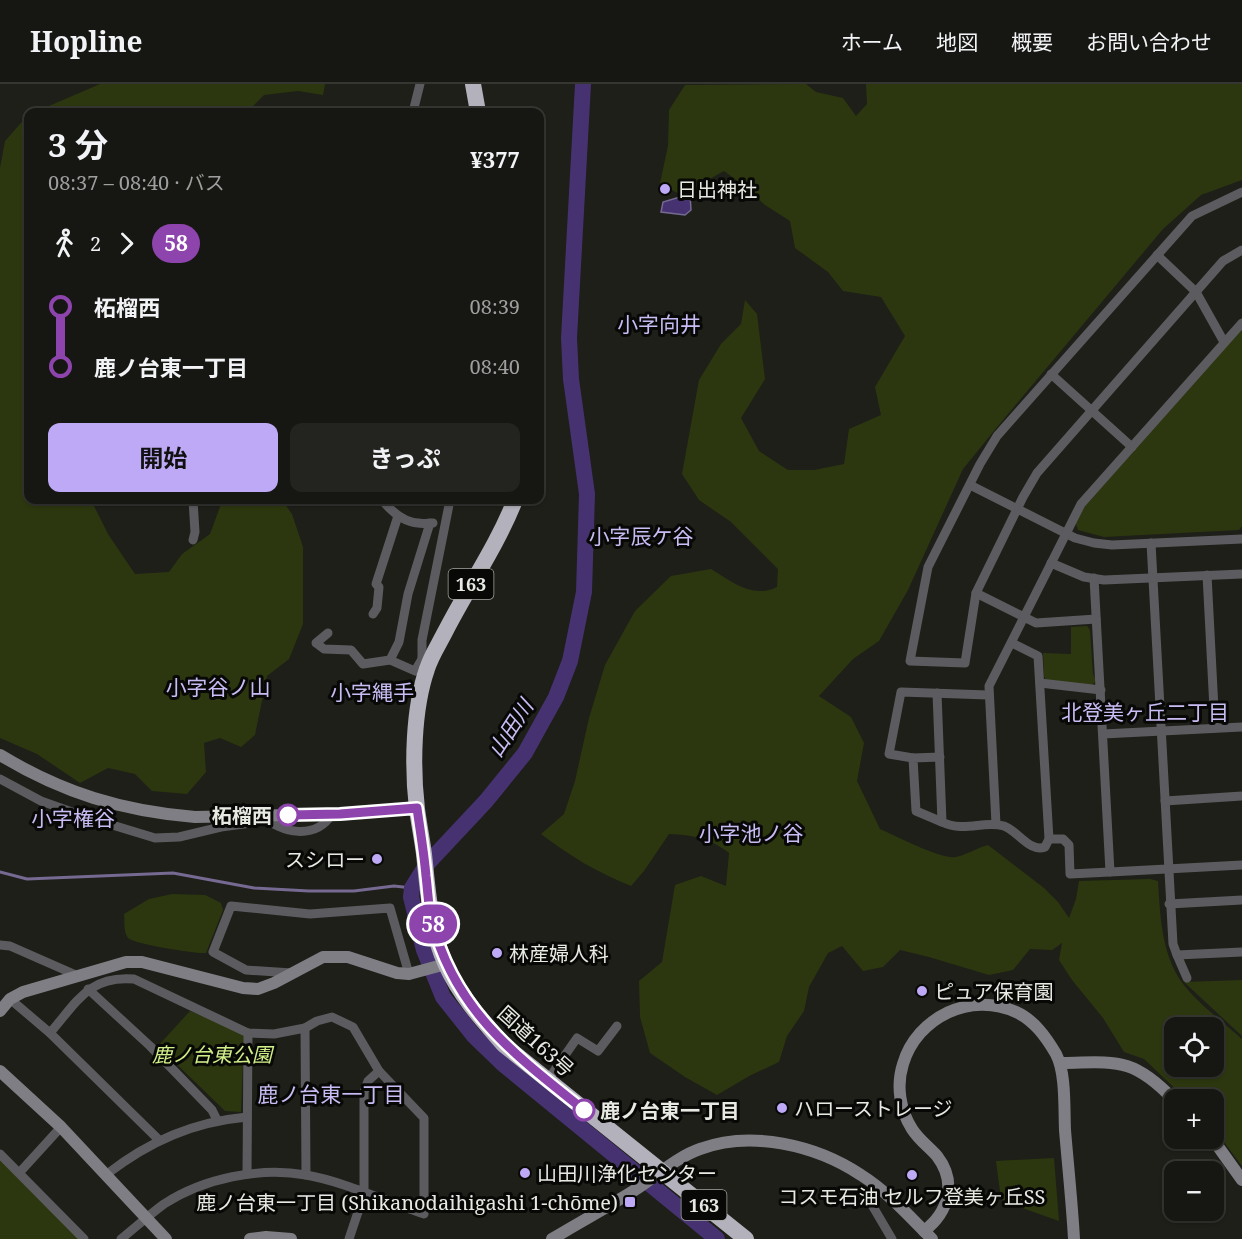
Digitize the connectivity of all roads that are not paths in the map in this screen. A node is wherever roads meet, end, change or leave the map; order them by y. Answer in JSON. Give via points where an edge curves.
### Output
{"nodes":[{"id":1,"x":420,"y":84,"type":"edge"},
{"id":2,"x":473,"y":84,"type":"edge"},
{"id":3,"x":414,"y":108,"type":"edge"},
{"id":4,"x":477,"y":108,"type":"edge"},
{"id":5,"x":1242,"y":192,"type":"edge"},
{"id":6,"x":1242,"y":250,"type":"edge"},
{"id":7,"x":1157,"y":255,"type":"junction"},
{"id":8,"x":1196,"y":292,"type":"junction"},
{"id":9,"x":1242,"y":323,"type":"edge"},
{"id":10,"x":1224,"y":342,"type":"junction"},
{"id":11,"x":1051,"y":374,"type":"junction"},
{"id":12,"x":1090,"y":410,"type":"junction"},
{"id":13,"x":1132,"y":447,"type":"junction"},
{"id":14,"x":970,"y":485,"type":"junction"},
{"id":15,"x":193,"y":504,"type":"edge"},
{"id":16,"x":386,"y":504,"type":"edge"},
{"id":17,"x":449,"y":504,"type":"edge"},
{"id":18,"x":513,"y":504,"type":"edge"},
{"id":19,"x":1017,"y":508,"type":"junction"},
{"id":20,"x":398,"y":516,"type":"junction"},
{"id":21,"x":430,"y":523,"type":"junction"},
{"id":22,"x":445,"y":525,"type":"junction"},
{"id":23,"x":1065,"y":533,"type":"junction"},
{"id":24,"x":1242,"y":538,"type":"edge"},
{"id":25,"x":193,"y":540,"type":"dead end"},
{"id":26,"x":1151,"y":543,"type":"junction"},
{"id":27,"x":1051,"y":563,"type":"junction"},
{"id":28,"x":1242,"y":574,"type":"edge"},
{"id":29,"x":1207,"y":575,"type":"junction"},
{"id":30,"x":1094,"y":578,"type":"junction"},
{"id":31,"x":1153,"y":578,"type":"junction"},
{"id":32,"x":976,"y":593,"type":"junction"},
{"id":33,"x":373,"y":614,"type":"dead end"},
{"id":34,"x":1024,"y":617,"type":"junction"},
{"id":35,"x":1096,"y":619,"type":"junction"},
{"id":36,"x":328,"y":633,"type":"dead end"},
{"id":37,"x":1012,"y":644,"type":"junction"},
{"id":38,"x":390,"y":660,"type":"junction"},
{"id":39,"x":424,"y":664,"type":"junction"},
{"id":40,"x":1040,"y":683,"type":"junction"},
{"id":41,"x":1101,"y":690,"type":"junction"},
{"id":42,"x":936,"y":693,"type":"junction"},
{"id":43,"x":988,"y":696,"type":"junction"},
{"id":44,"x":1242,"y":727,"type":"edge"},
{"id":45,"x":1215,"y":728,"type":"junction"},
{"id":46,"x":1161,"y":732,"type":"junction"},
{"id":47,"x":1103,"y":734,"type":"junction"},
{"id":48,"x":0,"y":755,"type":"edge"},
{"id":49,"x":940,"y":757,"type":"junction"},
{"id":50,"x":913,"y":758,"type":"junction"},
{"id":51,"x":0,"y":779,"type":"edge"},
{"id":52,"x":1242,"y":796,"type":"edge"},
{"id":53,"x":1165,"y":801,"type":"junction"},
{"id":54,"x":417,"y":808,"type":"junction"},
{"id":55,"x":332,"y":814,"type":"junction"},
{"id":56,"x":262,"y":815,"type":"junction"},
{"id":57,"x":942,"y":822,"type":"junction"},
{"id":58,"x":996,"y":824,"type":"junction"},
{"id":59,"x":1049,"y":839,"type":"junction"},
{"id":60,"x":1242,"y":865,"type":"edge"},
{"id":61,"x":1168,"y":869,"type":"junction"},
{"id":62,"x":1110,"y":872,"type":"junction"},
{"id":63,"x":1242,"y":900,"type":"edge"},
{"id":64,"x":1169,"y":904,"type":"junction"},
{"id":65,"x":0,"y":945,"type":"edge"},
{"id":66,"x":1242,"y":952,"type":"edge"},
{"id":67,"x":1176,"y":955,"type":"junction"},
{"id":68,"x":441,"y":966,"type":"junction"},
{"id":69,"x":292,"y":973,"type":"junction"},
{"id":70,"x":414,"y":973,"type":"junction"},
{"id":71,"x":76,"y":975,"type":"junction"},
{"id":72,"x":1187,"y":978,"type":"dead end"},
{"id":73,"x":88,"y":989,"type":"junction"},
{"id":74,"x":10,"y":999,"type":"junction"},
{"id":75,"x":0,"y":1011,"type":"edge"},
{"id":76,"x":617,"y":1026,"type":"dead end"},
{"id":77,"x":305,"y":1028,"type":"junction"},
{"id":78,"x":50,"y":1033,"type":"junction"},
{"id":79,"x":248,"y":1033,"type":"junction"},
{"id":80,"x":1060,"y":1063,"type":"junction"},
{"id":81,"x":0,"y":1071,"type":"edge"},
{"id":82,"x":380,"y":1071,"type":"junction"},
{"id":83,"x":547,"y":1081,"type":"junction"},
{"id":84,"x":1164,"y":1090,"type":"edge"},
{"id":85,"x":248,"y":1117,"type":"junction"},
{"id":86,"x":217,"y":1120,"type":"junction"},
{"id":87,"x":61,"y":1127,"type":"junction"},
{"id":88,"x":159,"y":1140,"type":"junction"},
{"id":89,"x":1220,"y":1149,"type":"edge"},
{"id":90,"x":0,"y":1154,"type":"edge"},
{"id":91,"x":20,"y":1172,"type":"junction"},
{"id":92,"x":662,"y":1172,"type":"junction"},
{"id":93,"x":107,"y":1174,"type":"junction"},
{"id":94,"x":247,"y":1174,"type":"junction"},
{"id":95,"x":306,"y":1175,"type":"junction"},
{"id":96,"x":1242,"y":1180,"type":"edge"},
{"id":97,"x":880,"y":1189,"type":"junction"},
{"id":98,"x":364,"y":1194,"type":"junction"},
{"id":99,"x":147,"y":1217,"type":"junction"},
{"id":100,"x":928,"y":1235,"type":"edge"},
{"id":101,"x":84,"y":1239,"type":"edge"},
{"id":102,"x":121,"y":1239,"type":"edge"},
{"id":103,"x":166,"y":1239,"type":"edge"},
{"id":104,"x":250,"y":1239,"type":"edge"},
{"id":105,"x":291,"y":1239,"type":"edge"},
{"id":106,"x":349,"y":1239,"type":"edge"},
{"id":107,"x":552,"y":1239,"type":"edge"},
{"id":108,"x":746,"y":1239,"type":"edge"},
{"id":109,"x":892,"y":1239,"type":"edge"},
{"id":110,"x":1074,"y":1239,"type":"edge"}],
"edges":[{"from":1,"to":3,"type":"street"},
{"from":2,"to":4,"type":"highway"},
{"from":5,"to":7,"type":"street","via":[[1192,216]]},
{"from":6,"to":8,"type":"street","via":[[1223,261]]},
{"from":7,"to":8,"type":"street"},
{"from":7,"to":11,"type":"street"},
{"from":8,"to":10,"type":"street"},
{"from":8,"to":12,"type":"street"},
{"from":9,"to":10,"type":"street"},
{"from":10,"to":13,"type":"street"},
{"from":11,"to":12,"type":"street"},
{"from":11,"to":14,"type":"street","via":[[997,436]]},
{"from":12,"to":13,"type":"street"},
{"from":12,"to":19,"type":"street","via":[[1045,462]]},
{"from":13,"to":23,"type":"street","via":[[1081,504]]},
{"from":14,"to":19,"type":"street"},
{"from":14,"to":32,"type":"street","via":[[928,567],[910,661],[965,663]]},
{"from":15,"to":25,"type":"street"},
{"from":16,"to":20,"type":"street"},
{"from":17,"to":22,"type":"street"},
{"from":18,"to":39,"type":"highway","name":"国道163号","number":"163","via":[[503,529]]},
{"from":19,"to":23,"type":"street"},
{"from":19,"to":32,"type":"street"},
{"from":20,"to":21,"type":"street","via":[[418,524]]},
{"from":20,"to":33,"type":"street","via":[[376,584],[378,608]]},
{"from":21,"to":22,"type":"street"},
{"from":21,"to":38,"type":"street","via":[[408,594],[399,642]]},
{"from":22,"to":39,"type":"street","via":[[422,640]]},
{"from":23,"to":26,"type":"street","via":[[1103,544]]},
{"from":23,"to":27,"type":"street"},
{"from":24,"to":26,"type":"street"},
{"from":26,"to":31,"type":"street"},
{"from":27,"to":30,"type":"street"},
{"from":27,"to":34,"type":"street"},
{"from":28,"to":29,"type":"street"},
{"from":29,"to":31,"type":"street"},
{"from":29,"to":45,"type":"street"},
{"from":30,"to":31,"type":"street"},
{"from":30,"to":35,"type":"street"},
{"from":31,"to":46,"type":"street"},
{"from":32,"to":34,"type":"street"},
{"from":34,"to":35,"type":"street","via":[[1036,622]]},
{"from":34,"to":37,"type":"street"},
{"from":35,"to":41,"type":"street"},
{"from":36,"to":38,"type":"street","via":[[316,643],[324,649],[351,650],[363,664]]},
{"from":37,"to":40,"type":"street","via":[[1038,656]]},
{"from":37,"to":43,"type":"street","via":[[989,686]]},
{"from":38,"to":39,"type":"street","via":[[415,671]]},
{"from":39,"to":54,"type":"highway","name":"国道163号","number":"163","via":[[416,723]]},
{"from":40,"to":41,"type":"street"},
{"from":40,"to":59,"type":"street"},
{"from":41,"to":47,"type":"street"},
{"from":42,"to":43,"type":"street"},
{"from":42,"to":49,"type":"street"},
{"from":42,"to":50,"type":"street","via":[[901,692],[889,754]]},
{"from":43,"to":58,"type":"street"},
{"from":44,"to":45,"type":"street"},
{"from":45,"to":46,"type":"street"},
{"from":46,"to":47,"type":"street"},
{"from":46,"to":53,"type":"street"},
{"from":47,"to":62,"type":"street"},
{"from":48,"to":56,"type":"street","via":[[65,788],[127,808],[195,817]]},
{"from":49,"to":50,"type":"street"},
{"from":49,"to":57,"type":"street"},
{"from":50,"to":57,"type":"street","via":[[916,811]]},
{"from":51,"to":56,"type":"street","via":[[41,801],[155,837],[179,837],[251,823]]},
{"from":52,"to":53,"type":"street"},
{"from":53,"to":61,"type":"street"},
{"from":54,"to":55,"type":"street"},
{"from":54,"to":68,"type":"highway","name":"国道163号","number":"163"},
{"from":55,"to":56,"type":"street"},
{"from":55,"to":56,"type":"street","via":[[327,823],[300,832],[270,824]]},
{"from":57,"to":58,"type":"street","via":[[966,828]]},
{"from":58,"to":59,"type":"street","via":[[1038,848],[1045,847]]},
{"from":59,"to":62,"type":"street","via":[[1063,839],[1069,845],[1070,874]]},
{"from":60,"to":61,"type":"street"},
{"from":61,"to":62,"type":"street"},
{"from":61,"to":64,"type":"street"},
{"from":63,"to":64,"type":"street"},
{"from":64,"to":67,"type":"street"},
{"from":65,"to":71,"type":"street"},
{"from":66,"to":67,"type":"street"},
{"from":67,"to":72,"type":"street"},
{"from":68,"to":70,"type":"street"},
{"from":68,"to":83,"type":"highway","name":"国道163号","number":"163","via":[[504,1045]]},
{"from":69,"to":70,"type":"street","via":[[323,957],[341,957],[397,973]]},
{"from":69,"to":70,"type":"street","via":[[246,970],[213,952],[231,906],[310,914],[390,908]]},
{"from":69,"to":71,"type":"street","via":[[258,988],[243,988],[142,962]]},
{"from":71,"to":74,"type":"street"},
{"from":73,"to":78,"type":"street"},
{"from":73,"to":79,"type":"street","via":[[107,980],[134,979]]},
{"from":73,"to":86,"type":"street","via":[[165,1061]]},
{"from":74,"to":75,"type":"street"},
{"from":74,"to":78,"type":"street"},
{"from":76,"to":83,"type":"street","via":[[598,1051],[577,1038]]},
{"from":77,"to":79,"type":"street","via":[[274,1034]]},
{"from":77,"to":82,"type":"street","via":[[332,1017],[353,1027]]},
{"from":77,"to":95,"type":"street"},
{"from":78,"to":88,"type":"street"},
{"from":79,"to":85,"type":"street"},
{"from":80,"to":84,"type":"street","via":[[1114,1062],[1137,1068]]},
{"from":80,"to":100,"type":"street","via":[[1043,1035],[1017,1012],[976,1005],[949,1010],[927,1025],[908,1048],[899,1079],[901,1103],[912,1128],[948,1177],[948,1198]]},
{"from":80,"to":110,"type":"street"},
{"from":81,"to":87,"type":"street"},
{"from":82,"to":98,"type":"street","via":[[364,1092]]},
{"from":82,"to":98,"type":"street","via":[[424,1118],[424,1214]]},
{"from":83,"to":92,"type":"highway","name":"国道163号","number":"163"},
{"from":85,"to":86,"type":"street"},
{"from":85,"to":94,"type":"street"},
{"from":86,"to":88,"type":"street"},
{"from":87,"to":91,"type":"street"},
{"from":87,"to":93,"type":"street"},
{"from":88,"to":93,"type":"street"},
{"from":89,"to":96,"type":"street"},
{"from":90,"to":91,"type":"street"},
{"from":91,"to":101,"type":"street"},
{"from":92,"to":97,"type":"street","via":[[700,1149],[762,1141],[795,1147],[843,1164]]},
{"from":92,"to":107,"type":"street"},
{"from":92,"to":108,"type":"highway","name":"国道163号","number":"163"},
{"from":93,"to":99,"type":"street"},
{"from":94,"to":95,"type":"street"},
{"from":94,"to":99,"type":"street","via":[[187,1192]]},
{"from":95,"to":98,"type":"street"},
{"from":97,"to":100,"type":"street"},
{"from":97,"to":109,"type":"street","via":[[869,1200]]},
{"from":98,"to":106,"type":"street"},
{"from":99,"to":102,"type":"street"},
{"from":99,"to":103,"type":"street"},
{"from":104,"to":105,"type":"street"}]}
